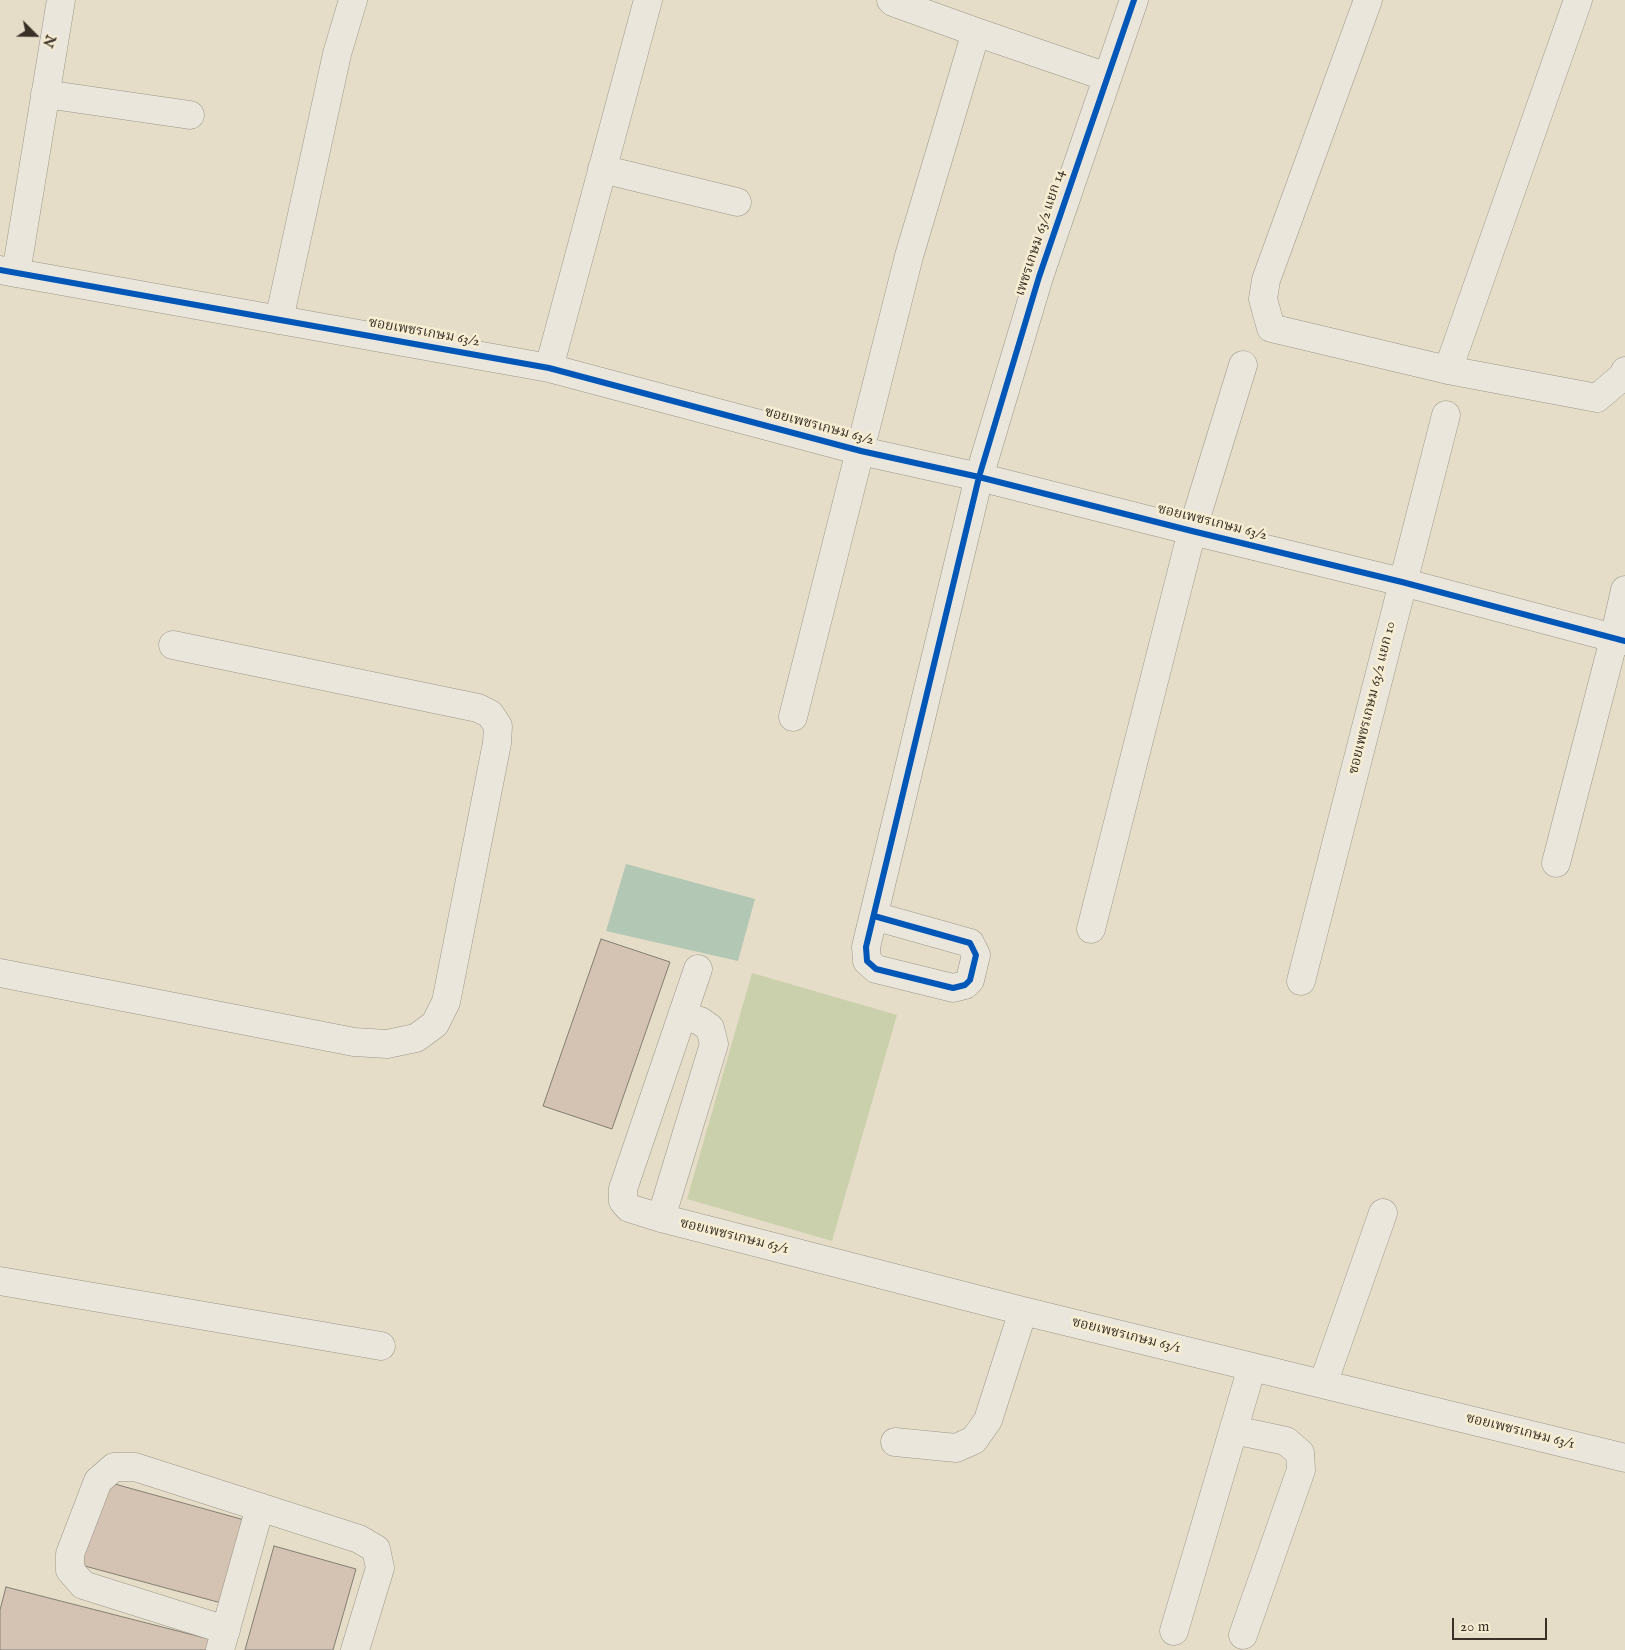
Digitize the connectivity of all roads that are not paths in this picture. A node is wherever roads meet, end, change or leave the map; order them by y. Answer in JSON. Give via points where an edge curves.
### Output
{"nodes":[{"id":1,"x":61,"y":0,"type":"edge"},
{"id":2,"x":353,"y":0,"type":"edge"},
{"id":3,"x":648,"y":0,"type":"edge"},
{"id":4,"x":892,"y":0,"type":"edge"},
{"id":5,"x":1134,"y":0,"type":"edge"},
{"id":6,"x":1368,"y":0,"type":"edge"},
{"id":7,"x":1578,"y":0,"type":"edge"},
{"id":8,"x":976,"y":32,"type":"junction"},
{"id":9,"x":1107,"y":77,"type":"junction"},
{"id":10,"x":45,"y":94,"type":"junction"},
{"id":11,"x":190,"y":115,"type":"dead end"},
{"id":12,"x":602,"y":169,"type":"junction"},
{"id":13,"x":737,"y":202,"type":"dead end"},
{"id":14,"x":8,"y":271,"type":"edge"},
{"id":15,"x":280,"y":320,"type":"junction"},
{"id":16,"x":1244,"y":365,"type":"dead end"},
{"id":17,"x":549,"y":368,"type":"junction"},
{"id":18,"x":1448,"y":370,"type":"junction"},
{"id":19,"x":1625,"y":371,"type":"edge"},
{"id":20,"x":1446,"y":415,"type":"dead end"},
{"id":21,"x":860,"y":451,"type":"junction"},
{"id":22,"x":979,"y":477,"type":"junction"},
{"id":23,"x":1192,"y":531,"type":"junction"},
{"id":24,"x":1402,"y":582,"type":"junction"},
{"id":25,"x":1625,"y":590,"type":"edge"},
{"id":26,"x":1620,"y":640,"type":"edge"},
{"id":27,"x":173,"y":645,"type":"dead end"},
{"id":28,"x":793,"y":717,"type":"dead end"},
{"id":29,"x":1556,"y":862,"type":"dead end"},
{"id":30,"x":874,"y":916,"type":"dead end"},
{"id":31,"x":1091,"y":929,"type":"dead end"},
{"id":32,"x":698,"y":968,"type":"dead end"},
{"id":33,"x":0,"y":973,"type":"edge"},
{"id":34,"x":1301,"y":981,"type":"dead end"},
{"id":35,"x":682,"y":1015,"type":"junction"},
{"id":36,"x":1383,"y":1213,"type":"dead end"},
{"id":37,"x":661,"y":1218,"type":"junction"},
{"id":38,"x":0,"y":1281,"type":"edge"},
{"id":39,"x":1023,"y":1311,"type":"junction"},
{"id":40,"x":381,"y":1346,"type":"dead end"},
{"id":41,"x":1252,"y":1367,"type":"junction"},
{"id":42,"x":1323,"y":1384,"type":"junction"},
{"id":43,"x":1234,"y":1430,"type":"junction"},
{"id":44,"x":895,"y":1442,"type":"dead end"},
{"id":45,"x":1625,"y":1458,"type":"edge"},
{"id":46,"x":260,"y":1506,"type":"junction"},
{"id":47,"x":1174,"y":1630,"type":"dead end"},
{"id":48,"x":1243,"y":1635,"type":"dead end"},
{"id":49,"x":223,"y":1640,"type":"edge"},
{"id":50,"x":355,"y":1650,"type":"edge"}],
"edges":[{"from":1,"to":10,"type":"street"},
{"from":2,"to":15,"type":"street","via":[[337,54]]},
{"from":3,"to":12,"type":"street"},
{"from":4,"to":8,"type":"street"},
{"from":5,"to":9,"type":"street","name":"เพชรเกษม 63/2 แยก 14"},
{"from":6,"to":18,"type":"street","via":[[1266,280],[1262,299],[1271,328]]},
{"from":7,"to":18,"type":"street"},
{"from":8,"to":9,"type":"street"},
{"from":8,"to":21,"type":"street","via":[[909,256]]},
{"from":9,"to":22,"type":"street","name":"เพชรเกษม 63/2 แยก 14","via":[[1039,278]]},
{"from":10,"to":11,"type":"street"},
{"from":10,"to":14,"type":"street"},
{"from":12,"to":13,"type":"street"},
{"from":12,"to":17,"type":"street"},
{"from":14,"to":15,"type":"street","name":"ซอยเพชรเกษม 63/2"},
{"from":15,"to":17,"type":"street","name":"ซอยเพชรเกษม 63/2"},
{"from":16,"to":23,"type":"street"},
{"from":17,"to":21,"type":"street","name":"ซอยเพชรเกษม 63/2"},
{"from":18,"to":19,"type":"street","via":[[1597,398]]},
{"from":20,"to":24,"type":"street","name":"ซอยเพชรเกษม 63/2 แยก 10"},
{"from":21,"to":22,"type":"street","name":"ซอยเพชรเกษม 63/2"},
{"from":21,"to":28,"type":"street"},
{"from":22,"to":23,"type":"street","name":"ซอยเพชรเกษม 63/2"},
{"from":22,"to":30,"type":"street","name":"เพชรเกษม 63/2 แยก 14"},
{"from":23,"to":24,"type":"street","name":"ซอยเพชรเกษม 63/2"},
{"from":23,"to":31,"type":"street"},
{"from":24,"to":26,"type":"street","name":"ซอยเพชรเกษม 63/2"},
{"from":24,"to":34,"type":"street","name":"ซอยเพชรเกษม 63/2 แยก 10"},
{"from":25,"to":26,"type":"street"},
{"from":26,"to":29,"type":"street"},
{"from":27,"to":33,"type":"street","via":[[478,708],[490,714],[498,726],[497,743],[446,1002],[436,1024],[416,1038],[387,1044],[354,1042]]},
{"from":32,"to":35,"type":"street"},
{"from":35,"to":37,"type":"street","via":[[710,1028],[714,1044]]},
{"from":35,"to":37,"type":"street","name":"ซอยเพชรเกษม 63/1","via":[[623,1189],[623,1201],[629,1208]]},
{"from":36,"to":42,"type":"street"},
{"from":37,"to":39,"type":"street","name":"ซอยเพชรเกษม 63/1"},
{"from":38,"to":40,"type":"street"},
{"from":39,"to":41,"type":"street","name":"ซอยเพชรเกษม 63/1"},
{"from":39,"to":44,"type":"street","via":[[988,1420],[974,1440],[956,1448]]},
{"from":41,"to":42,"type":"street","name":"ซอยเพชรเกษม 63/1"},
{"from":41,"to":43,"type":"street"},
{"from":42,"to":45,"type":"street","name":"ซอยเพชรเกษม 63/1"},
{"from":43,"to":47,"type":"street"},
{"from":43,"to":48,"type":"street","via":[[1286,1441],[1300,1453],[1301,1470]]},
{"from":46,"to":49,"type":"street"},
{"from":46,"to":49,"type":"street","via":[[135,1467],[114,1467],[98,1481],[70,1554],[70,1570],[83,1585]]},
{"from":46,"to":50,"type":"street","via":[[359,1539],[376,1549],[380,1568]]}]}
